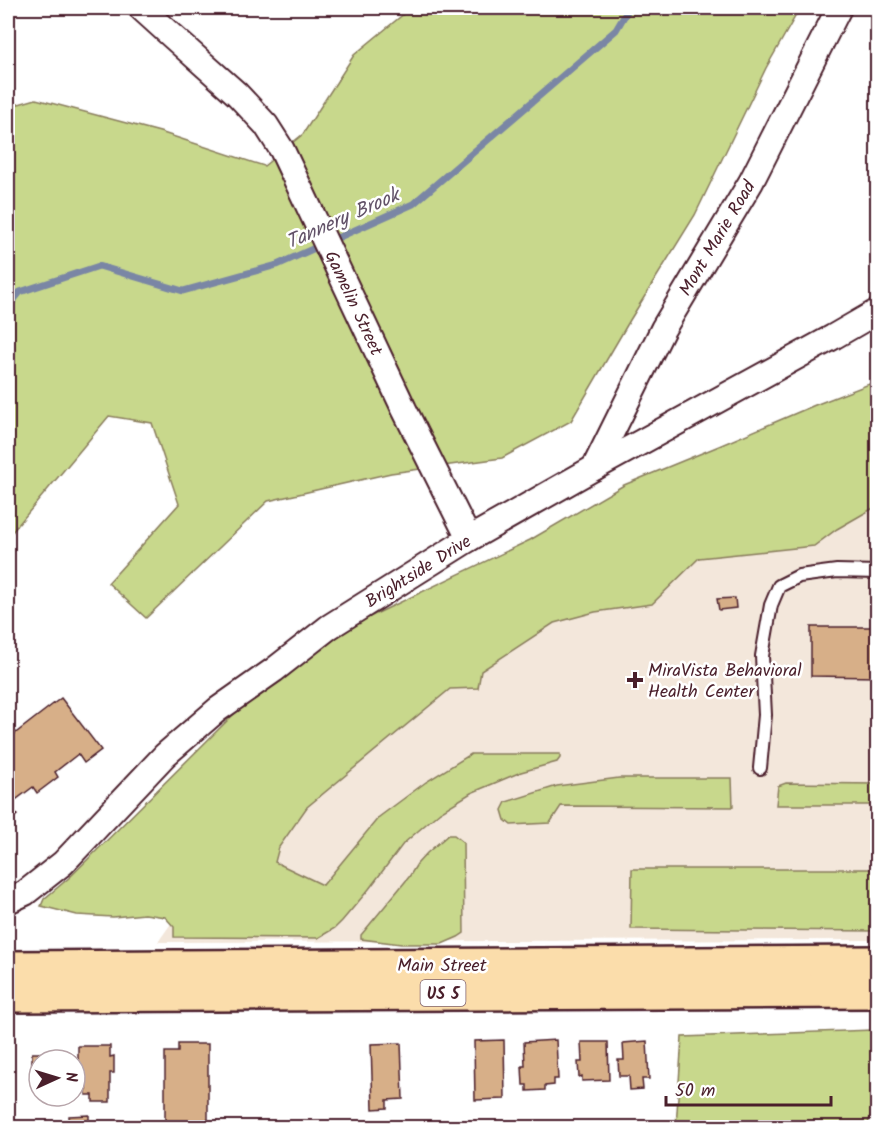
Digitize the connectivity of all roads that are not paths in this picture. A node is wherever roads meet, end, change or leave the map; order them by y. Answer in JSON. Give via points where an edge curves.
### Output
{"nodes":[{"id":1,"x":141,"y":8,"type":"edge"},
{"id":2,"x":839,"y":8,"type":"edge"},
{"id":3,"x":878,"y":311,"type":"edge"},
{"id":4,"x":594,"y":468,"type":"junction"},
{"id":5,"x":469,"y":538,"type":"junction"},
{"id":6,"x":878,"y":572,"type":"edge"},
{"id":7,"x":760,"y":768,"type":"dead end"},
{"id":8,"x":8,"y":901,"type":"edge"},
{"id":9,"x":878,"y":963,"type":"edge"},
{"id":10,"x":8,"y":968,"type":"edge"},
{"id":11,"x":878,"y":991,"type":"edge"},
{"id":12,"x":8,"y":995,"type":"edge"}],
"edges":[{"from":1,"to":5,"type":"street","name":"Gamelin Street","via":[[237,94],[266,125],[282,150]]},
{"from":2,"to":4,"type":"street","name":"Mont Marie Road","via":[[750,183],[663,329]]},
{"from":3,"to":4,"type":"street","name":"Brightside Drive"},
{"from":4,"to":5,"type":"street","name":"Brightside Drive"},
{"from":5,"to":8,"type":"street","name":"Brightside Drive","via":[[329,627],[218,710],[165,756],[63,863],[25,893]]},
{"from":6,"to":7,"type":"lane","via":[[837,571],[799,576],[779,586],[771,604],[762,656],[765,715]]},
{"from":9,"to":10,"type":"main road","name":"Main Street","number":"US 5"},
{"from":11,"to":12,"type":"main road","name":"Main Street","number":"US 5"}]}
